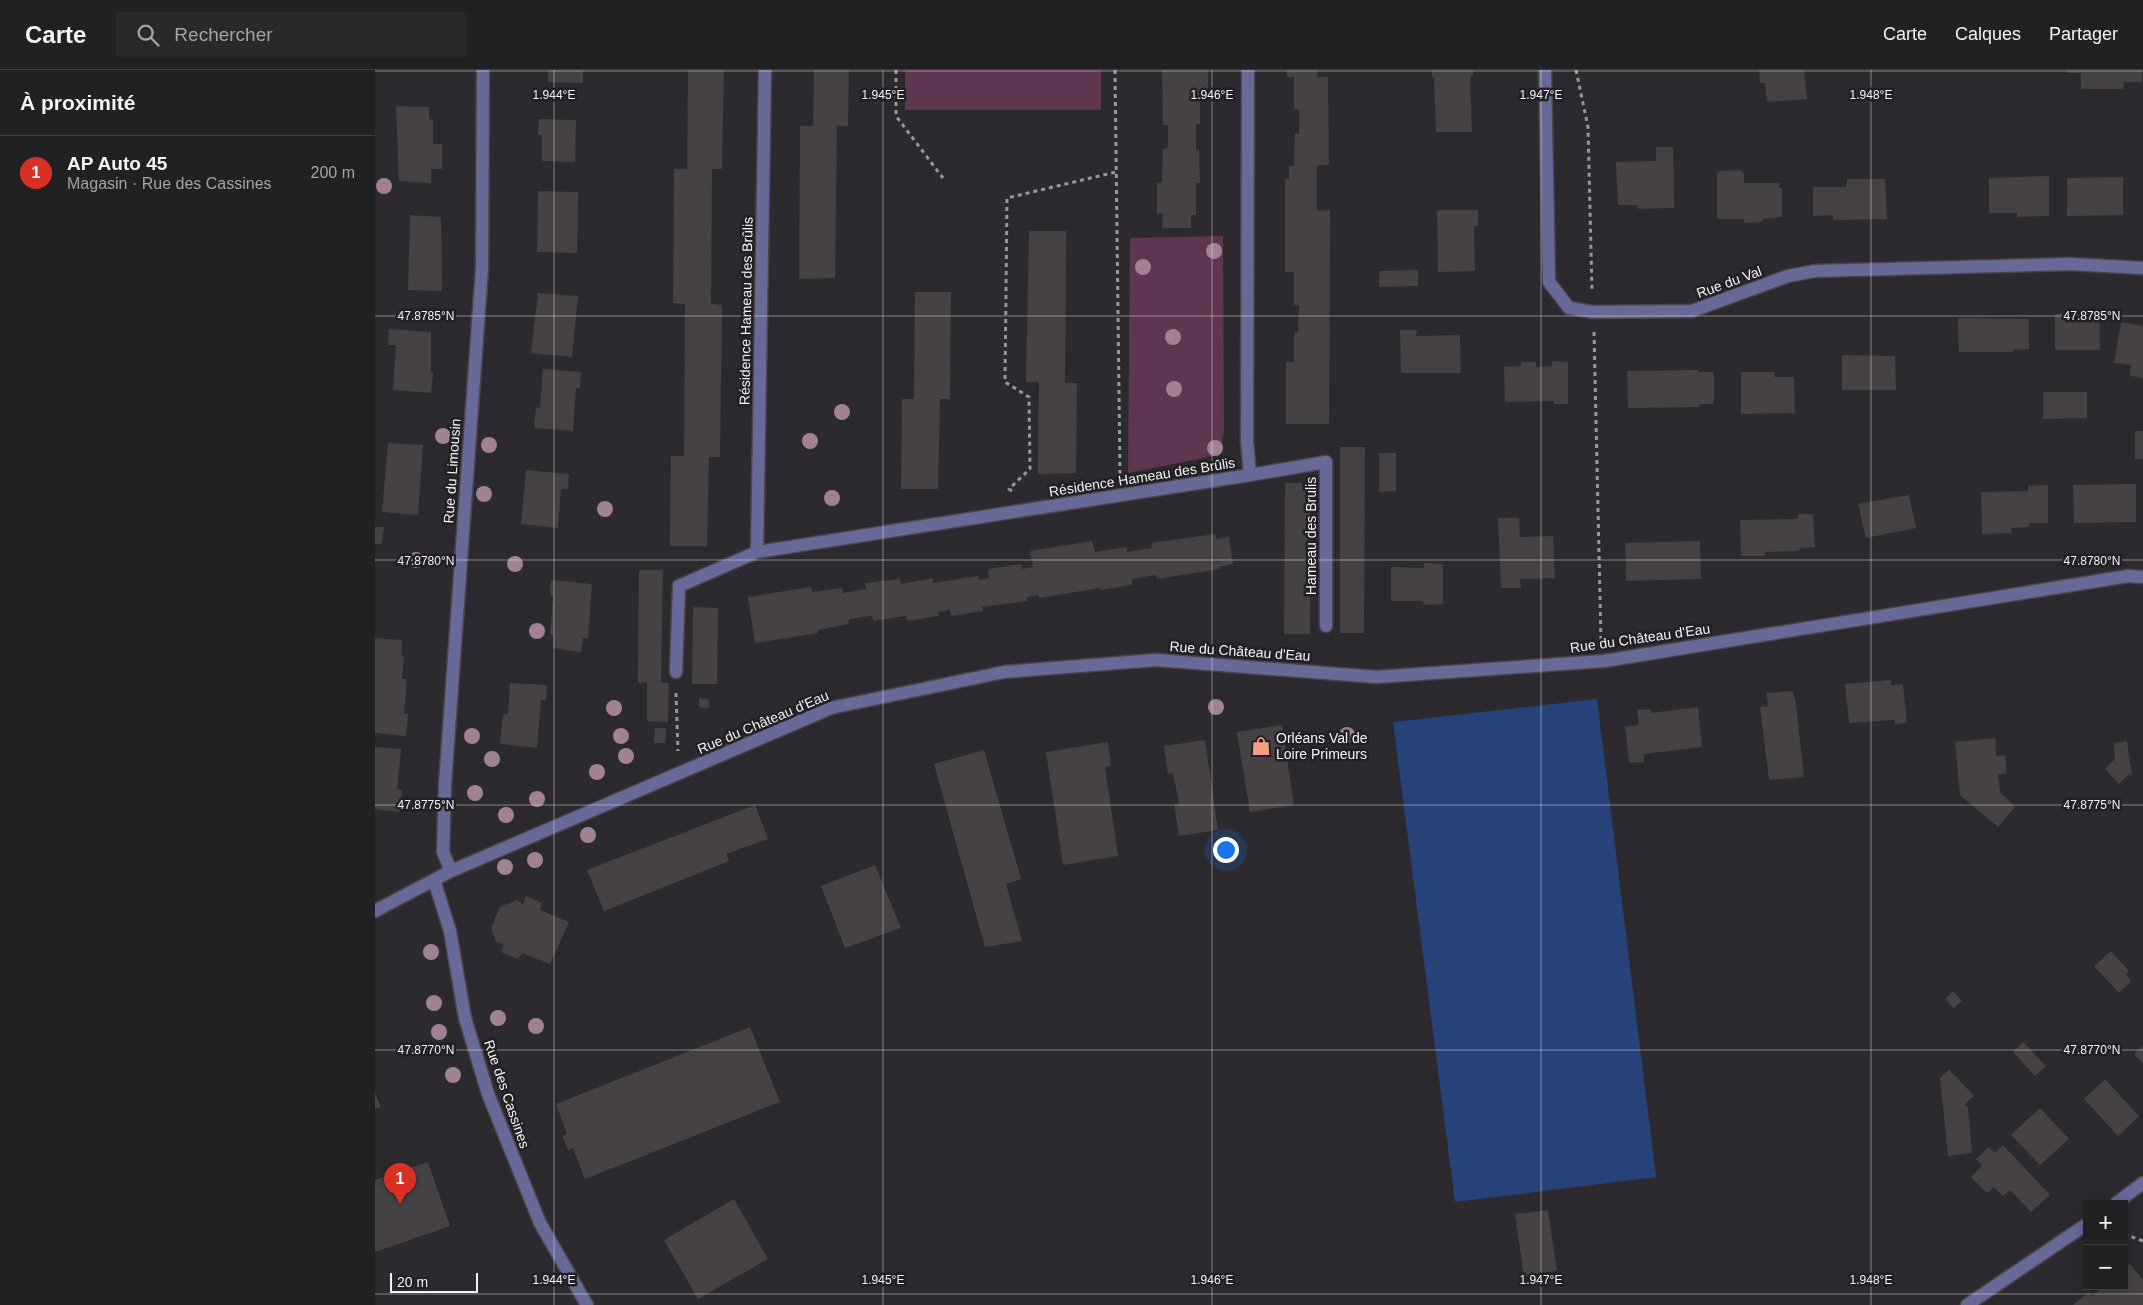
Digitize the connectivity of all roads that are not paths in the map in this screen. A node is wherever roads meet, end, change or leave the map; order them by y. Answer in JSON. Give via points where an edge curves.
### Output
{"nodes":[{"id":1,"x":483,"y":70,"type":"edge"},
{"id":2,"x":765,"y":70,"type":"edge"},
{"id":3,"x":1248,"y":70,"type":"edge"},
{"id":4,"x":1545,"y":70,"type":"edge"},
{"id":5,"x":2143,"y":268,"type":"edge"},
{"id":6,"x":1251,"y":475,"type":"junction"},
{"id":7,"x":757,"y":552,"type":"junction"},
{"id":8,"x":2143,"y":577,"type":"edge"},
{"id":9,"x":1326,"y":626,"type":"dead end"},
{"id":10,"x":676,"y":672,"type":"road end"},
{"id":11,"x":451,"y":871,"type":"junction"},
{"id":12,"x":434,"y":880,"type":"junction"},
{"id":13,"x":375,"y":912,"type":"edge"},
{"id":14,"x":2143,"y":1183,"type":"edge"},
{"id":15,"x":2120,"y":1200,"type":"edge"},
{"id":16,"x":2083,"y":1227,"type":"edge"},
{"id":17,"x":587,"y":1305,"type":"edge"},
{"id":18,"x":1967,"y":1305,"type":"edge"}],
"edges":[{"from":1,"to":11,"type":"street","name":"Rue du Limousin","via":[[482,268],[445,785],[443,852]]},
{"from":2,"to":7,"type":"street","name":"Résidence Hameau des Brûlis"},
{"from":3,"to":6,"type":"street","name":"Résidence Hameau des Brûlis","via":[[1247,441]]},
{"from":4,"to":5,"type":"street","name":"Rue du Val","via":[[1549,282],[1569,308],[1593,312],[1692,311],[1788,276],[1815,271],[2070,264]]},
{"from":6,"to":7,"type":"street","name":"Résidence Hameau des Brûlis"},
{"from":6,"to":9,"type":"street","name":"Hameau des Brulis","via":[[1326,462]]},
{"from":7,"to":10,"type":"street","name":"Résidence Hameau des Brûlis","via":[[679,586]]},
{"from":8,"to":11,"type":"street","name":"Rue du Château d'Eau","via":[[2119,577],[1604,661],[1377,677],[1156,660],[1003,672],[831,708]]},
{"from":11,"to":12,"type":"street","name":"Rue du Château d'Eau"},
{"from":12,"to":13,"type":"street","name":"Rue du Château d'Eau"},
{"from":12,"to":17,"type":"street","name":"Rue des Cassines","via":[[450,931],[465,1018],[488,1094],[540,1223]]},
{"from":14,"to":15,"type":"street"},
{"from":16,"to":18,"type":"street"}]}
